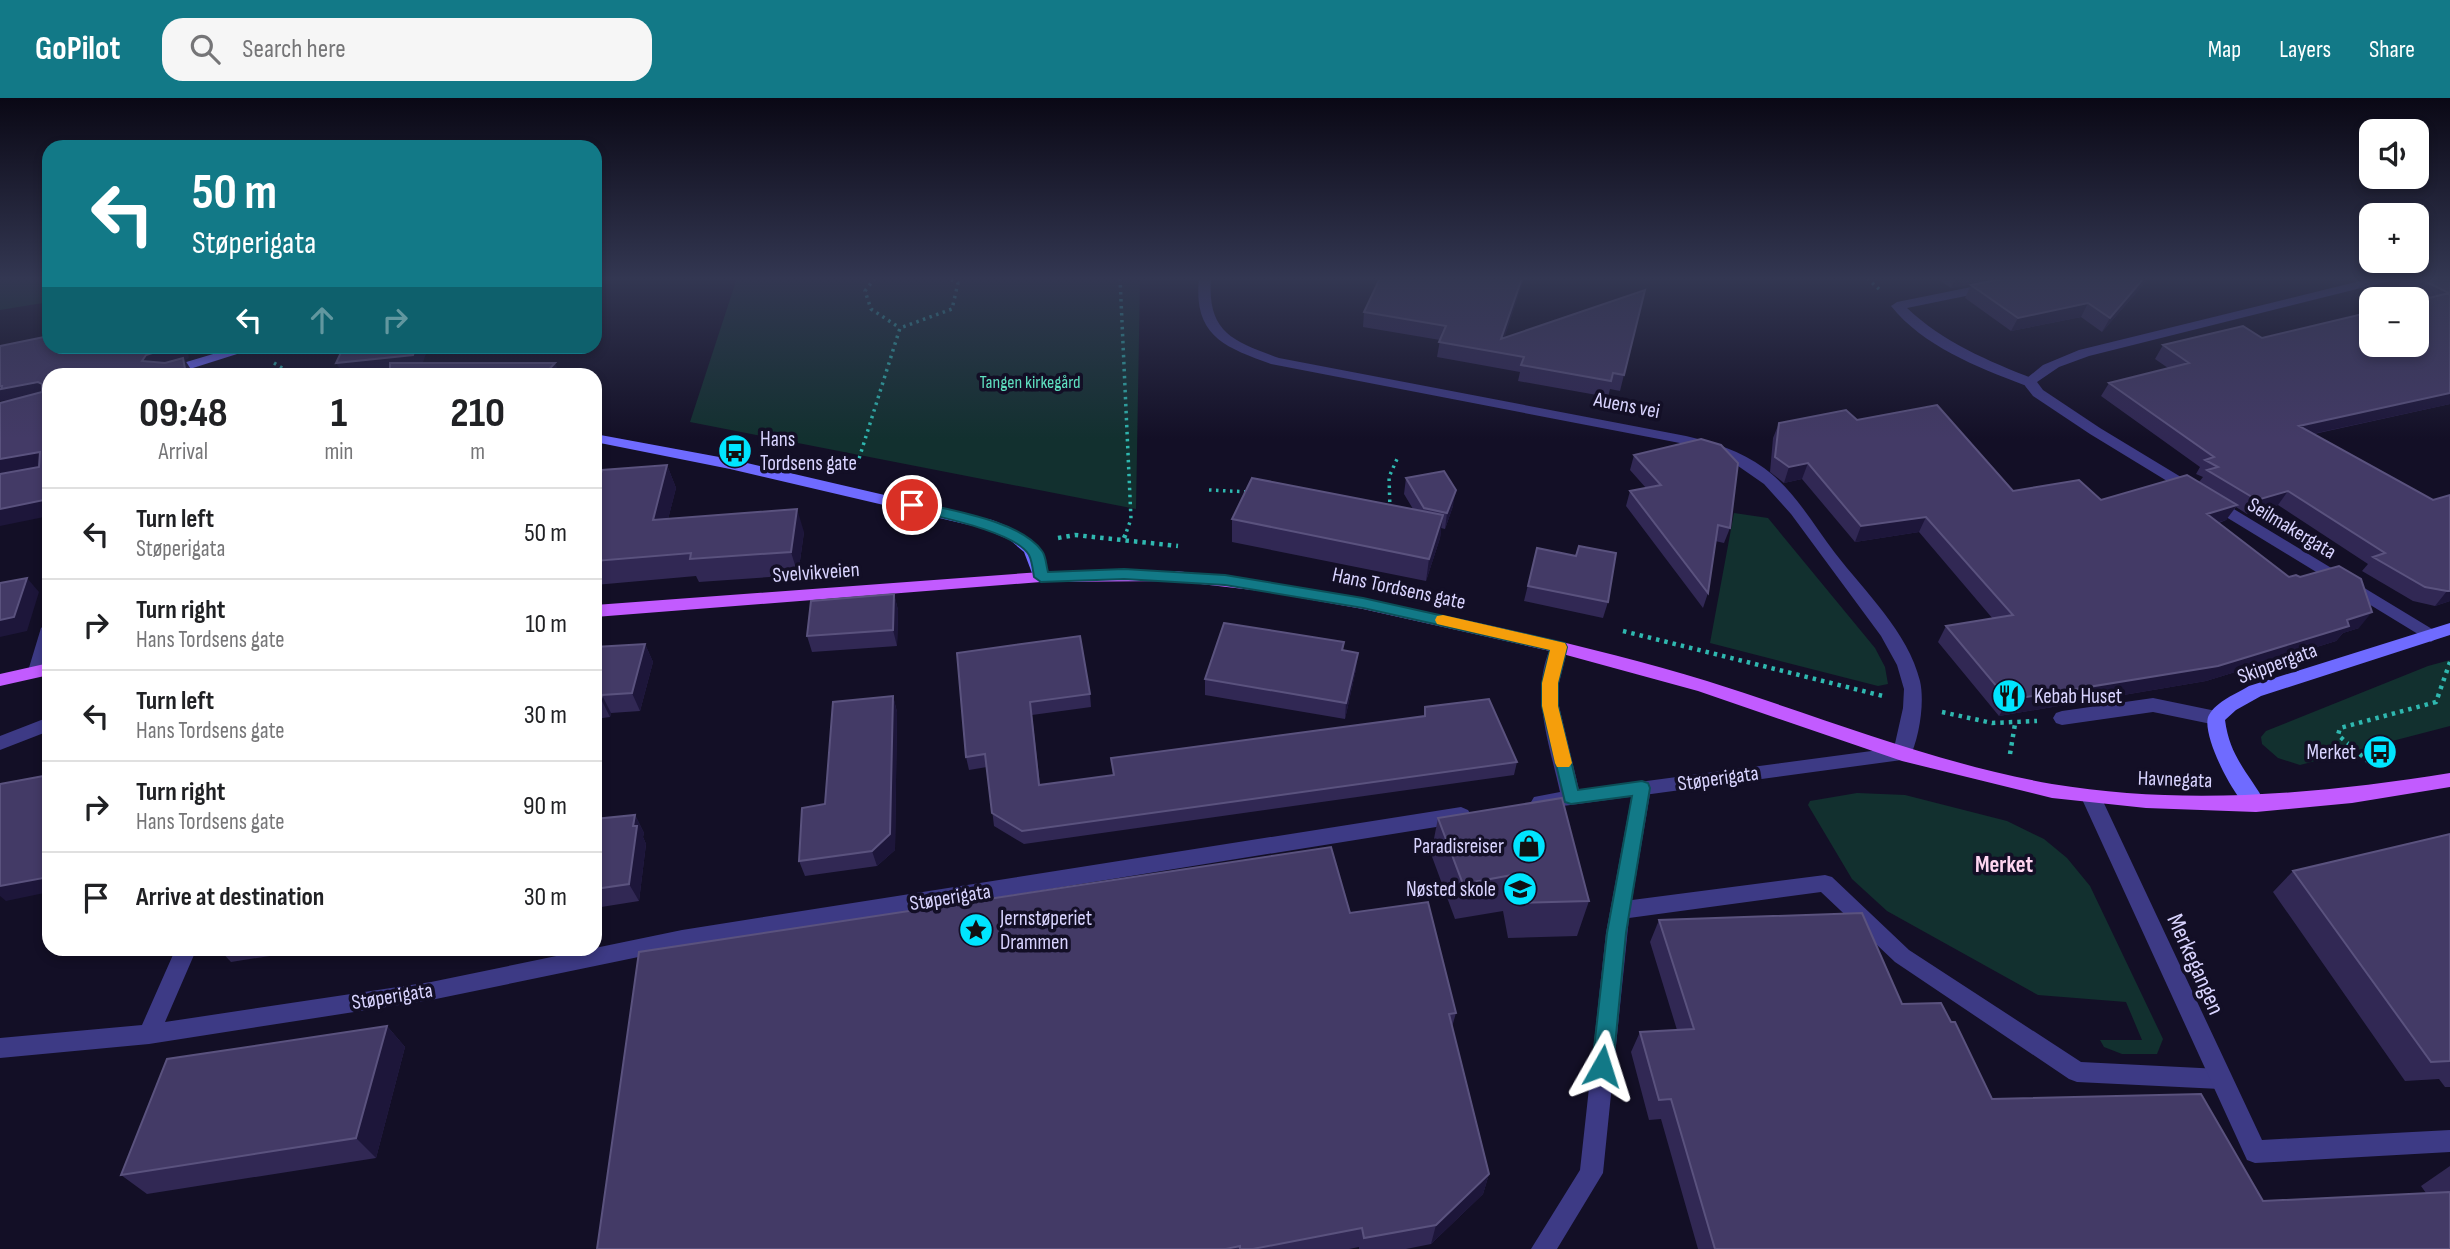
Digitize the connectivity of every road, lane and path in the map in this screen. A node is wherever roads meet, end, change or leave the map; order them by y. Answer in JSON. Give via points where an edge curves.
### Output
{"nodes":[{"id":1,"x":899,"y":332,"type":"edge"},
{"id":2,"x":1122,"y":332,"type":"edge"},
{"id":3,"x":1216,"y":332,"type":"edge"},
{"id":4,"x":1931,"y":332,"type":"edge"},
{"id":5,"x":2162,"y":332,"type":"edge"},
{"id":6,"x":229,"y":354,"type":"edge"},
{"id":7,"x":181,"y":368,"type":"edge"},
{"id":8,"x":2029,"y":382,"type":"junction"},
{"id":9,"x":602,"y":439,"type":"edge"},
{"id":10,"x":1397,"y":459,"type":"dead end"},
{"id":11,"x":841,"y":488,"type":"junction"},
{"id":12,"x":1209,"y":490,"type":"dead end"},
{"id":13,"x":1256,"y":492,"type":"edge"},
{"id":14,"x":1385,"y":519,"type":"edge"},
{"id":15,"x":1124,"y":538,"type":"dead end"},
{"id":16,"x":1041,"y":577,"type":"junction"},
{"id":17,"x":602,"y":610,"type":"edge"},
{"id":18,"x":2450,"y":629,"type":"edge"},
{"id":19,"x":2431,"y":636,"type":"junction"},
{"id":20,"x":1559,"y":647,"type":"junction"},
{"id":21,"x":2450,"y":662,"type":"edge"},
{"id":22,"x":42,"y":670,"type":"edge"},
{"id":23,"x":0,"y":680,"type":"edge"},
{"id":24,"x":2062,"y":718,"type":"dead end"},
{"id":25,"x":2216,"y":718,"type":"junction"},
{"id":26,"x":42,"y":727,"type":"edge"},
{"id":27,"x":0,"y":743,"type":"edge"},
{"id":28,"x":1902,"y":754,"type":"junction"},
{"id":29,"x":2450,"y":780,"type":"edge"},
{"id":30,"x":1642,"y":788,"type":"junction"},
{"id":31,"x":2399,"y":788,"type":"junction"},
{"id":32,"x":1571,"y":797,"type":"junction"},
{"id":33,"x":2091,"y":797,"type":"junction"},
{"id":34,"x":2256,"y":804,"type":"junction"},
{"id":35,"x":1517,"y":806,"type":"edge"},
{"id":36,"x":1475,"y":813,"type":"edge"},
{"id":37,"x":1621,"y":910,"type":"junction"},
{"id":38,"x":183,"y":956,"type":"edge"},
{"id":39,"x":600,"y":956,"type":"edge"},
{"id":40,"x":602,"y":956,"type":"edge"},
{"id":41,"x":149,"y":1034,"type":"junction"},
{"id":42,"x":0,"y":1048,"type":"edge"},
{"id":43,"x":2220,"y":1079,"type":"junction"},
{"id":44,"x":2450,"y":1141,"type":"edge"},
{"id":45,"x":1543,"y":1249,"type":"edge"}],
"edges":[{"from":1,"to":11,"type":"path","via":[[863,456]]},
{"from":2,"to":15,"type":"path","via":[[1131,519]]},
{"from":3,"to":28,"type":"street","name":"Auens vei","via":[[1227,343],[1276,361],[1686,440],[1715,448],[1750,466],[1777,488],[1902,656],[1913,704]]},
{"from":4,"to":8,"type":"street","name":"Seilmakergata","via":[[1978,362]]},
{"from":5,"to":8,"type":"street","via":[[2054,364]]},
{"from":6,"to":7,"type":"main road"},
{"from":8,"to":19,"type":"street","name":"Seilmakergata","via":[[2095,431]]},
{"from":9,"to":11,"type":"main road"},
{"from":10,"to":14,"type":"path","via":[[1389,477],[1390,509]]},
{"from":11,"to":16,"type":"main road","via":[[1004,531],[1037,554]]},
{"from":12,"to":13,"type":"path"},
{"from":16,"to":17,"type":"main road","name":"Svelvikveien"},
{"from":16,"to":20,"type":"main road","name":"Hans Tordsens gate","via":[[1124,574],[1225,580],[1363,603]]},
{"from":18,"to":19,"type":"main road","name":"Skippergata"},
{"from":19,"to":25,"type":"main road","name":"Skippergata","via":[[2255,691]]},
{"from":20,"to":28,"type":"main road","name":"Hans Tordsens gate","via":[[1702,686]]},
{"from":20,"to":32,"type":"street","via":[[1550,706]]},
{"from":21,"to":31,"type":"path","via":[[2436,702],[2340,728],[2338,736]]},
{"from":22,"to":23,"type":"main road"},
{"from":24,"to":25,"type":"street","via":[[2153,705]]},
{"from":25,"to":34,"type":"main road","via":[[2217,737],[2226,759]]},
{"from":26,"to":27,"type":"street"},
{"from":28,"to":30,"type":"street","name":"Støperigata"},
{"from":28,"to":33,"type":"main road","name":"Havnegata"},
{"from":29,"to":31,"type":"main road","name":"Havnegata"},
{"from":30,"to":32,"type":"street","name":"Støperigata"},
{"from":30,"to":37,"type":"street"},
{"from":31,"to":34,"type":"main road","name":"Havnegata"},
{"from":32,"to":35,"type":"street","name":"Støperigata"},
{"from":33,"to":34,"type":"main road","name":"Havnegata"},
{"from":33,"to":43,"type":"street","name":"Merkegangen"},
{"from":36,"to":40,"type":"street","name":"Støperigata"},
{"from":37,"to":43,"type":"street","via":[[1825,883],[1902,956],[2077,1072]]},
{"from":37,"to":45,"type":"street","via":[[1591,1173]]},
{"from":38,"to":41,"type":"street"},
{"from":39,"to":41,"type":"street","name":"Støperigata","via":[[431,991]]},
{"from":41,"to":42,"type":"street","name":"Støperigata"},
{"from":43,"to":44,"type":"street","name":"Merkegangen","via":[[2255,1152]]}]}
